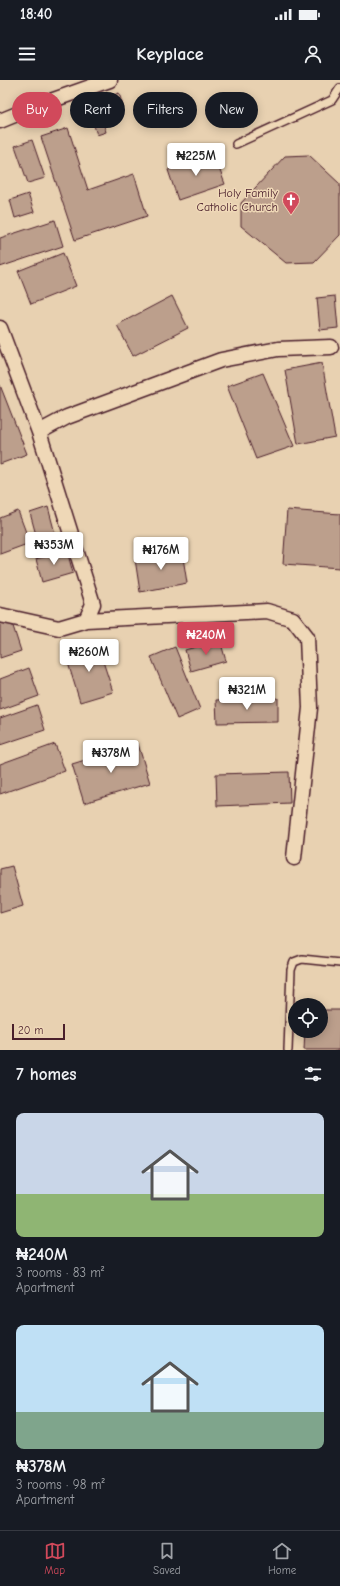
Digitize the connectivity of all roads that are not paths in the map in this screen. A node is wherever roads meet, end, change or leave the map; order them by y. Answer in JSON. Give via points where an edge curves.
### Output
{"nodes":[{"id":1,"x":110,"y":80,"type":"edge"},
{"id":2,"x":340,"y":88,"type":"edge"},
{"id":3,"x":0,"y":121,"type":"edge"},
{"id":4,"x":236,"y":144,"type":"dead end"},
{"id":5,"x":0,"y":328,"type":"edge"},
{"id":6,"x":331,"y":347,"type":"dead end"},
{"id":7,"x":39,"y":432,"type":"junction"},
{"id":8,"x":0,"y":616,"type":"edge"},
{"id":9,"x":86,"y":620,"type":"junction"},
{"id":10,"x":294,"y":858,"type":"dead end"},
{"id":11,"x":340,"y":963,"type":"edge"},
{"id":12,"x":288,"y":1050,"type":"edge"}],
"edges":[{"from":1,"to":3,"type":"street"},
{"from":2,"to":4,"type":"lane","via":[[332,100]]},
{"from":5,"to":7,"type":"street"},
{"from":6,"to":7,"type":"street","via":[[278,349],[221,360],[67,417]]},
{"from":7,"to":9,"type":"street","via":[[94,604]]},
{"from":8,"to":9,"type":"street","via":[[59,628]]},
{"from":9,"to":10,"type":"street","via":[[267,612],[293,619],[307,637],[310,708]]},
{"from":11,"to":12,"type":"lane","via":[[302,958],[294,962],[291,970]]}]}
